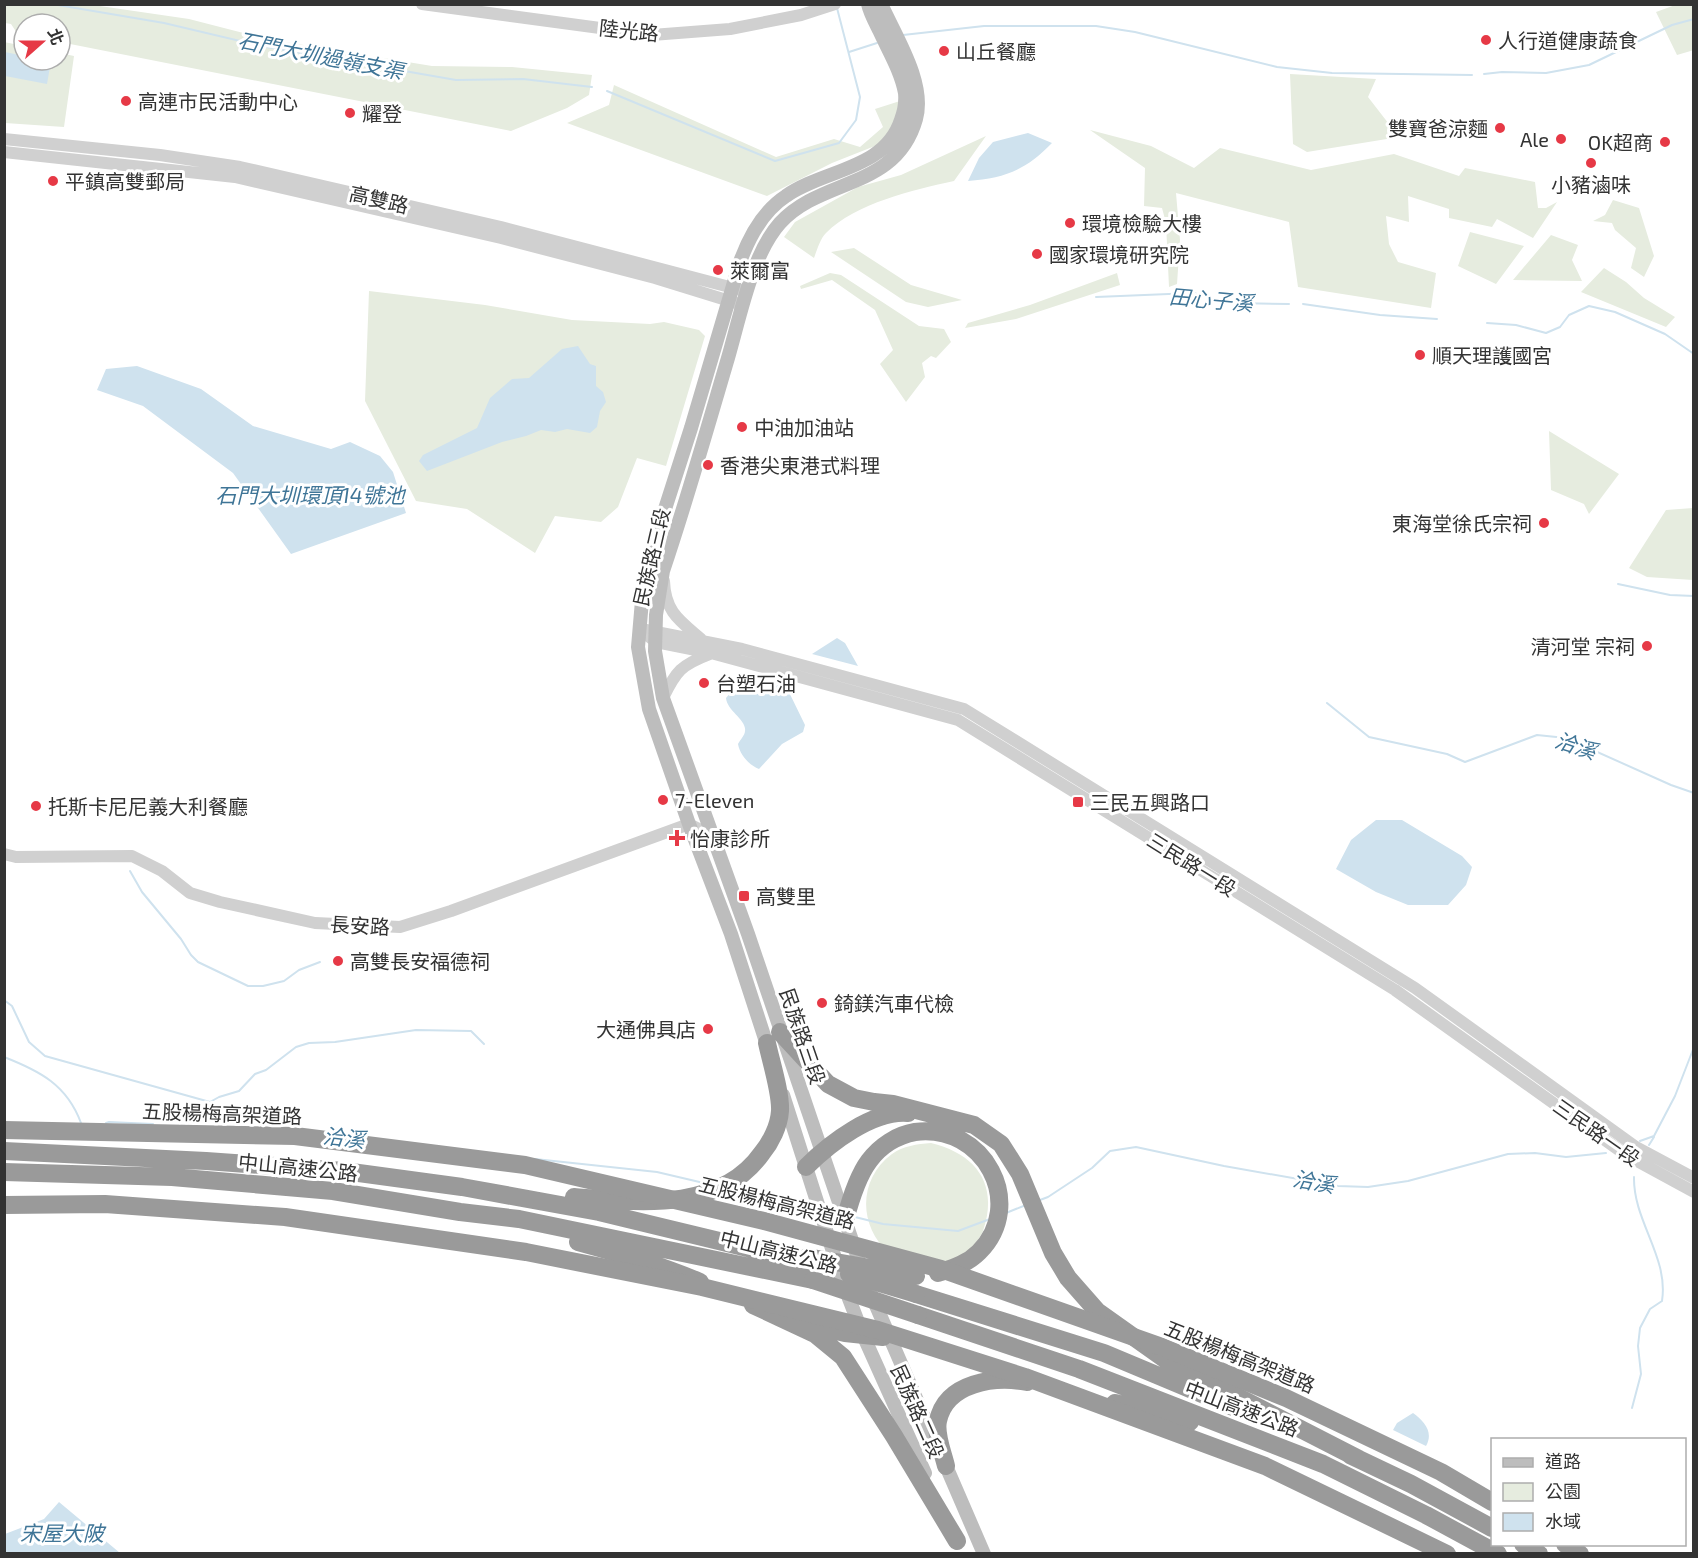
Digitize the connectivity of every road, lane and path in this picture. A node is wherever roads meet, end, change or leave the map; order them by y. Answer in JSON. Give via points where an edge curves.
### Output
{"nodes":[{"id":1,"x":422,"y":4,"type":"edge"},
{"id":2,"x":835,"y":4,"type":"edge"},
{"id":3,"x":868,"y":4,"type":"edge"},
{"id":4,"x":881,"y":4,"type":"edge"},
{"id":5,"x":4,"y":139,"type":"edge"},
{"id":6,"x":4,"y":152,"type":"edge"},
{"id":7,"x":748,"y":291,"type":"junction"},
{"id":8,"x":730,"y":294,"type":"junction"},
{"id":9,"x":743,"y":306,"type":"junction"},
{"id":10,"x":663,"y":571,"type":"junction"},
{"id":11,"x":639,"y":629,"type":"junction"},
{"id":12,"x":656,"y":636,"type":"junction"},
{"id":13,"x":702,"y":640,"type":"junction"},
{"id":14,"x":711,"y":653,"type":"junction"},
{"id":15,"x":663,"y":698,"type":"junction"},
{"id":16,"x":689,"y":824,"type":"junction"},
{"id":17,"x":711,"y":835,"type":"junction"},
{"id":18,"x":4,"y":854,"type":"edge"},
{"id":19,"x":773,"y":1038,"type":"junction"},
{"id":20,"x":943,"y":1115,"type":"junction"},
{"id":21,"x":4,"y":1130,"type":"edge"},
{"id":22,"x":4,"y":1151,"type":"edge"},
{"id":23,"x":821,"y":1152,"type":"junction"},
{"id":24,"x":806,"y":1167,"type":"junction"},
{"id":25,"x":4,"y":1172,"type":"edge"},
{"id":26,"x":1694,"y":1178,"type":"edge"},
{"id":27,"x":462,"y":1187,"type":"junction"},
{"id":28,"x":1694,"y":1192,"type":"edge"},
{"id":29,"x":4,"y":1205,"type":"edge"},
{"id":30,"x":460,"y":1212,"type":"junction"},
{"id":31,"x":845,"y":1221,"type":"junction"},
{"id":32,"x":810,"y":1266,"type":"junction"},
{"id":33,"x":843,"y":1283,"type":"joint"},
{"id":34,"x":916,"y":1285,"type":"junction"},
{"id":35,"x":869,"y":1290,"type":"joint"},
{"id":36,"x":786,"y":1319,"type":"junction"},
{"id":37,"x":863,"y":1335,"type":"junction"},
{"id":38,"x":888,"y":1338,"type":"junction"},
{"id":39,"x":1038,"y":1383,"type":"junction"},
{"id":40,"x":1359,"y":1459,"type":"junction"},
{"id":41,"x":1323,"y":1464,"type":"junction"},
{"id":42,"x":946,"y":1466,"type":"junction"},
{"id":43,"x":1491,"y":1501,"type":"edge"},
{"id":44,"x":1491,"y":1527,"type":"edge"},
{"id":45,"x":1525,"y":1546,"type":"edge"},
{"id":46,"x":1567,"y":1546,"type":"edge"},
{"id":47,"x":959,"y":1547,"type":"edge"},
{"id":48,"x":984,"y":1554,"type":"edge"},
{"id":49,"x":1447,"y":1554,"type":"edge"},
{"id":50,"x":1498,"y":1554,"type":"edge"},
{"id":51,"x":1539,"y":1554,"type":"edge"},
{"id":52,"x":1580,"y":1554,"type":"edge"}],
"edges":[{"from":1,"to":2,"type":"street","name":"陸光路","via":[[652,35],[730,29]]},
{"from":3,"to":8,"type":"main road","name":"民族路三段","via":[[894,60],[904,93],[898,130],[880,151],[866,160],[806,185],[775,205],[749,240]]},
{"from":4,"to":7,"type":"main road","name":"民族路三段","via":[[912,72],[918,95],[916,118],[908,139],[883,168],[803,205],[786,218],[763,248]]},
{"from":5,"to":8,"type":"street","name":"高雙路","via":[[240,167],[501,227]]},
{"from":6,"to":8,"type":"street","name":"高雙路","via":[[235,177]]},
{"from":7,"to":8,"type":"street","name":"高雙路"},
{"from":7,"to":9,"type":"main road","name":"民族路三段"},
{"from":8,"to":9,"type":"street","name":"高雙路"},
{"from":8,"to":11,"type":"main road","name":"民族路三段","via":[[648,562]]},
{"from":9,"to":10,"type":"main road","name":"民族路三段"},
{"from":10,"to":12,"type":"main road","name":"民族路三段"},
{"from":10,"to":13,"type":"street","name":"三民路一段","via":[[668,606]]},
{"from":11,"to":12,"type":"street","name":"三民路一段"},
{"from":11,"to":16,"type":"main road","name":"民族路三段","via":[[641,673],[649,709]]},
{"from":12,"to":13,"type":"street","name":"三民路一段"},
{"from":12,"to":14,"type":"street","name":"三民路一段"},
{"from":12,"to":15,"type":"main road","name":"民族路三段"},
{"from":13,"to":26,"type":"street","name":"三民路一段","via":[[964,709],[1415,988],[1636,1147]]},
{"from":14,"to":15,"type":"street","via":[[692,660],[675,673]]},
{"from":14,"to":28,"type":"street","name":"三民路一段","via":[[958,720],[1395,990],[1626,1155]]},
{"from":15,"to":17,"type":"main road","name":"民族路三段"},
{"from":16,"to":17,"type":"street"},
{"from":16,"to":18,"type":"street","name":"長安路","via":[[400,927],[315,923],[219,902],[190,893],[132,856]]},
{"from":16,"to":19,"type":"main road","name":"民族路三段"},
{"from":17,"to":19,"type":"main road","name":"民族路三段","via":[[748,934]]},
{"from":19,"to":20,"type":"highway","via":[[828,1084],[854,1098]]},
{"from":19,"to":23,"type":"main road","name":"民族路三段"},
{"from":19,"to":24,"type":"main road","name":"民族路三段"},
{"from":19,"to":27,"type":"highway","via":[[780,1112],[773,1135],[753,1166],[717,1189],[683,1199],[639,1201]]},
{"from":20,"to":23,"type":"highway","via":[[899,1112],[877,1118]]},
{"from":20,"to":40,"type":"highway","via":[[974,1125],[1001,1144],[1020,1174],[1053,1253],[1068,1278],[1097,1311],[1166,1360]]},
{"from":21,"to":43,"type":"highway","name":"五股楊梅高架道路","bridge":true,"via":[[295,1136],[525,1165],[764,1221],[941,1269],[1162,1347],[1286,1398],[1441,1472]]},
{"from":22,"to":27,"type":"highway","name":"中山高速公路","via":[[332,1170]]},
{"from":23,"to":24,"type":"highway"},
{"from":23,"to":31,"type":"main road","name":"民族路三段"},
{"from":24,"to":33,"type":"main road","name":"民族路三段"},
{"from":25,"to":30,"type":"highway","name":"中山高速公路","via":[[172,1177],[321,1190]]},
{"from":27,"to":32,"type":"highway","name":"中山高速公路","via":[[599,1212]]},
{"from":29,"to":49,"type":"highway","bridge":true,"via":[[105,1204],[285,1217],[526,1252],[702,1287],[878,1330],[1025,1377],[1265,1466]]},
{"from":30,"to":32,"type":"highway","name":"中山高速公路"},
{"from":30,"to":36,"type":"highway","via":[[610,1250],[677,1273]]},
{"from":31,"to":34,"type":"highway","via":[[869,1162],[885,1144],[906,1134],[930,1130],[953,1135],[974,1147],[989,1165],[997,1187],[999,1210],[992,1233],[979,1252],[960,1266]]},
{"from":31,"to":35,"type":"main road","name":"民族路三段"},
{"from":32,"to":34,"type":"highway","bridge":true},
{"from":32,"to":41,"type":"highway","name":"中山高速公路","bridge":true,"via":[[918,1315],[1079,1369]]},
{"from":33,"to":37,"type":"main road","name":"民族路二段"},
{"from":34,"to":40,"type":"highway","name":"中山高速公路","via":[[1104,1353]]},
{"from":35,"to":38,"type":"main road","name":"民族路二段"},
{"from":36,"to":37,"type":"highway"},
{"from":36,"to":47,"type":"highway","via":[[815,1334],[843,1357]]},
{"from":37,"to":38,"type":"highway"},
{"from":37,"to":47,"type":"main road","name":"民族路二段"},
{"from":38,"to":39,"type":"highway"},
{"from":38,"to":42,"type":"main road","name":"民族路二段"},
{"from":39,"to":41,"type":"highway","via":[[1194,1424]]},
{"from":39,"to":42,"type":"highway","via":[[1014,1379],[970,1384],[954,1396],[941,1411],[937,1423]]},
{"from":40,"to":44,"type":"highway","name":"中山高速公路"},
{"from":41,"to":50,"type":"highway","name":"中山高速公路"},
{"from":42,"to":48,"type":"main road","name":"民族路二段"},
{"from":45,"to":51,"type":"highway"},
{"from":46,"to":52,"type":"highway"}]}
